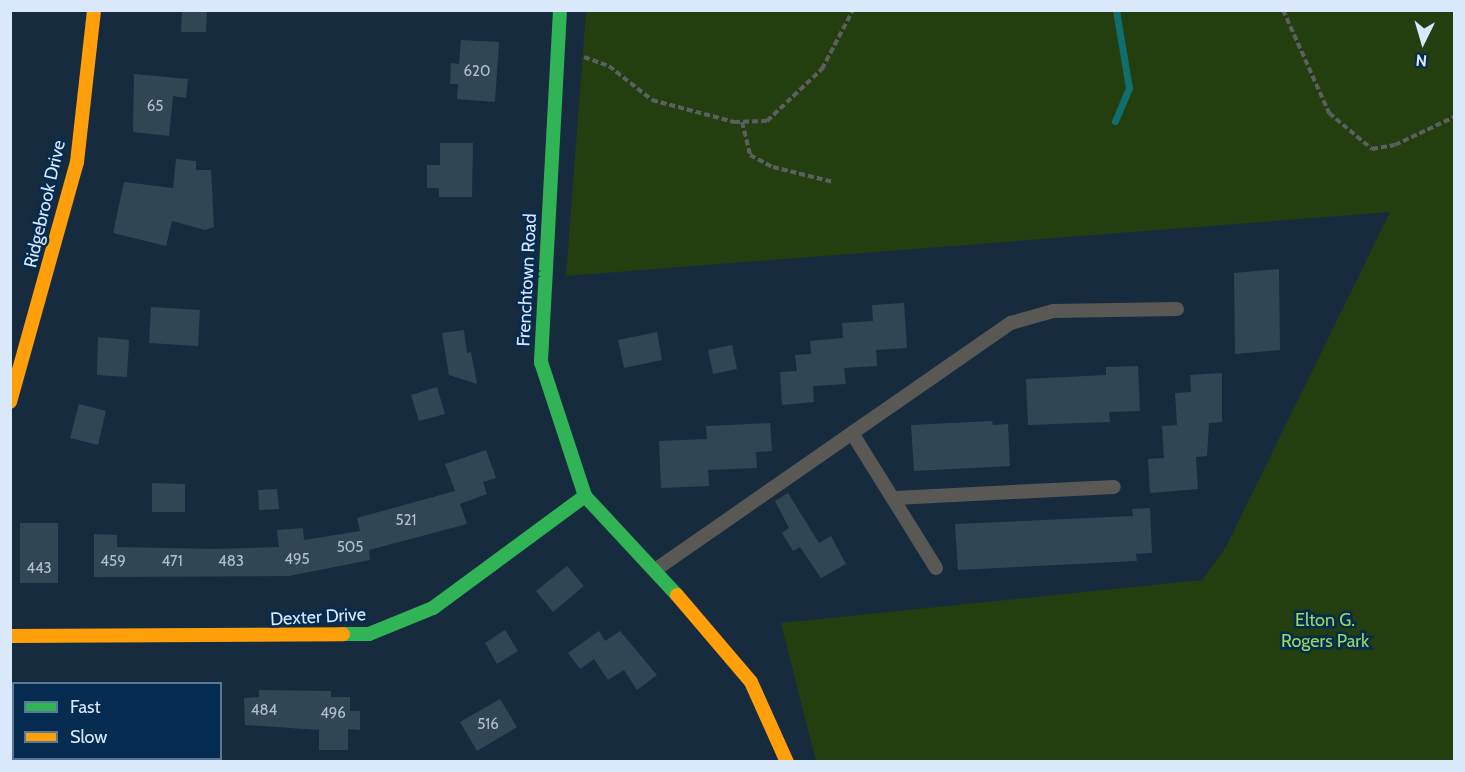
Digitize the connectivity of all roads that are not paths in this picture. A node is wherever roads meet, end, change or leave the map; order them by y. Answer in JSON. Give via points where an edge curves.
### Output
{"nodes":[{"id":1,"x":94,"y":10,"type":"edge"},
{"id":2,"x":560,"y":10,"type":"edge"},
{"id":3,"x":1177,"y":309,"type":"dead end"},
{"id":4,"x":10,"y":402,"type":"edge"},
{"id":5,"x":852,"y":433,"type":"junction"},
{"id":6,"x":1114,"y":487,"type":"dead end"},
{"id":7,"x":585,"y":496,"type":"junction"},
{"id":8,"x":895,"y":498,"type":"junction"},
{"id":9,"x":936,"y":568,"type":"dead end"},
{"id":10,"x":654,"y":570,"type":"junction"},
{"id":11,"x":10,"y":636,"type":"edge"},
{"id":12,"x":787,"y":762,"type":"edge"}],
"edges":[{"from":1,"to":4,"type":"street","name":"Ridgebrook Drive","via":[[75,171]]},
{"from":2,"to":7,"type":"street","name":"Frenchtown Road","via":[[542,274],[541,362]]},
{"from":3,"to":5,"type":"lane","via":[[1053,311],[1011,323]]},
{"from":5,"to":8,"type":"lane"},
{"from":5,"to":10,"type":"lane"},
{"from":6,"to":8,"type":"lane"},
{"from":7,"to":10,"type":"street","name":"Frenchtown Road"},
{"from":7,"to":11,"type":"street","name":"Dexter Drive","via":[[433,608],[369,634]]},
{"from":8,"to":9,"type":"lane"},
{"from":10,"to":12,"type":"street","name":"Frenchtown Road","via":[[751,682]]}]}
